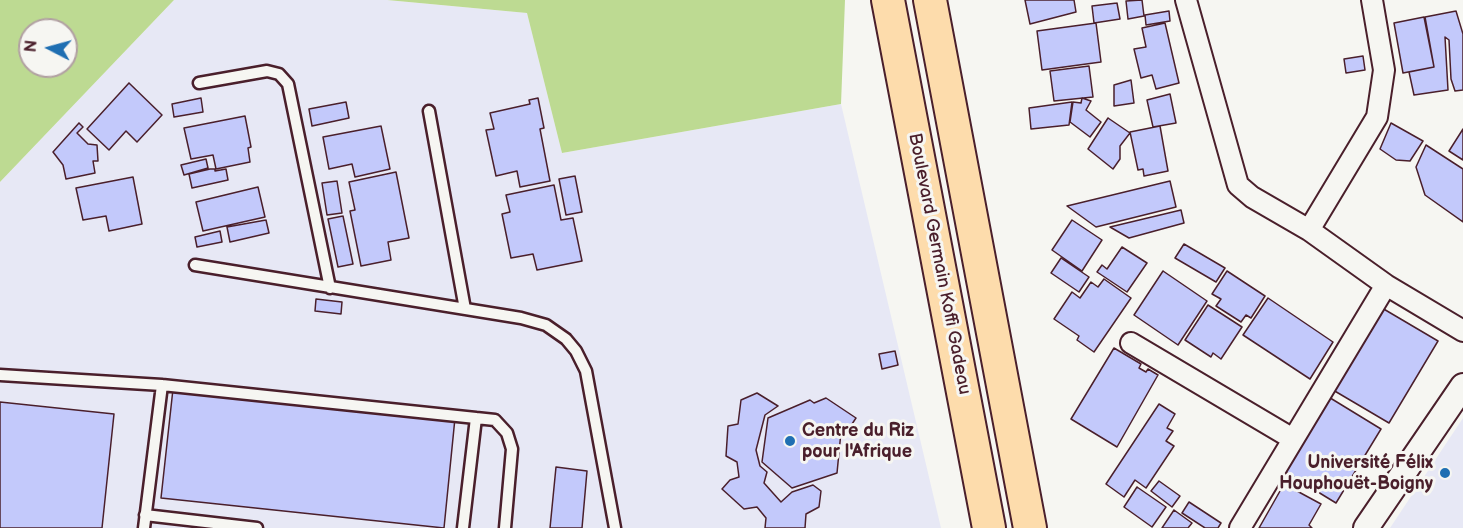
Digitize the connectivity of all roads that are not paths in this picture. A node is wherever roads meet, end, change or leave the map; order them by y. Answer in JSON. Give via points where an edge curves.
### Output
{"nodes":[{"id":1,"x":888,"y":0,"type":"edge"},
{"id":2,"x":930,"y":0,"type":"edge"},
{"id":3,"x":1186,"y":0,"type":"edge"},
{"id":4,"x":1372,"y":0,"type":"edge"},
{"id":5,"x":199,"y":83,"type":"dead end"},
{"id":6,"x":429,"y":111,"type":"dead end"},
{"id":7,"x":1309,"y":230,"type":"junction"},
{"id":8,"x":195,"y":265,"type":"dead end"},
{"id":9,"x":1386,"y":285,"type":"junction"},
{"id":10,"x":330,"y":288,"type":"junction"},
{"id":11,"x":465,"y":309,"type":"junction"},
{"id":12,"x":1463,"y":331,"type":"edge"},
{"id":13,"x":1131,"y":343,"type":"dead end"},
{"id":14,"x":0,"y":375,"type":"edge"},
{"id":15,"x":162,"y":385,"type":"junction"},
{"id":16,"x":1463,"y":386,"type":"edge"},
{"id":17,"x":476,"y":418,"type":"junction"},
{"id":18,"x":1293,"y":439,"type":"junction"},
{"id":19,"x":145,"y":515,"type":"junction"},
{"id":20,"x":144,"y":528,"type":"edge"},
{"id":21,"x":257,"y":528,"type":"edge"},
{"id":22,"x":463,"y":528,"type":"edge"},
{"id":23,"x":505,"y":528,"type":"edge"},
{"id":24,"x":615,"y":528,"type":"edge"},
{"id":25,"x":989,"y":528,"type":"edge"},
{"id":26,"x":1030,"y":528,"type":"edge"},
{"id":27,"x":1240,"y":528,"type":"edge"},
{"id":28,"x":1366,"y":528,"type":"edge"}],
"edges":[{"from":1,"to":25,"type":"main road","name":"Boulevard Germain Koffi Gadeau"},
{"from":2,"to":26,"type":"main road"},
{"from":3,"to":7,"type":"street","via":[[1238,185]]},
{"from":4,"to":7,"type":"street","via":[[1384,70],[1377,117]]},
{"from":5,"to":10,"type":"lane","via":[[267,71],[279,74],[288,84]]},
{"from":6,"to":11,"type":"lane"},
{"from":7,"to":9,"type":"street"},
{"from":8,"to":10,"type":"lane"},
{"from":9,"to":12,"type":"street"},
{"from":9,"to":18,"type":"street"},
{"from":10,"to":11,"type":"lane"},
{"from":11,"to":24,"type":"lane","via":[[546,324],[576,351],[586,371]]},
{"from":13,"to":18,"type":"street"},
{"from":14,"to":15,"type":"lane"},
{"from":15,"to":17,"type":"lane"},
{"from":15,"to":19,"type":"lane"},
{"from":16,"to":28,"type":"street"},
{"from":17,"to":22,"type":"lane"},
{"from":17,"to":23,"type":"lane","via":[[499,423],[511,444]]},
{"from":18,"to":27,"type":"street"},
{"from":19,"to":20,"type":"lane"},
{"from":19,"to":21,"type":"lane"}]}
